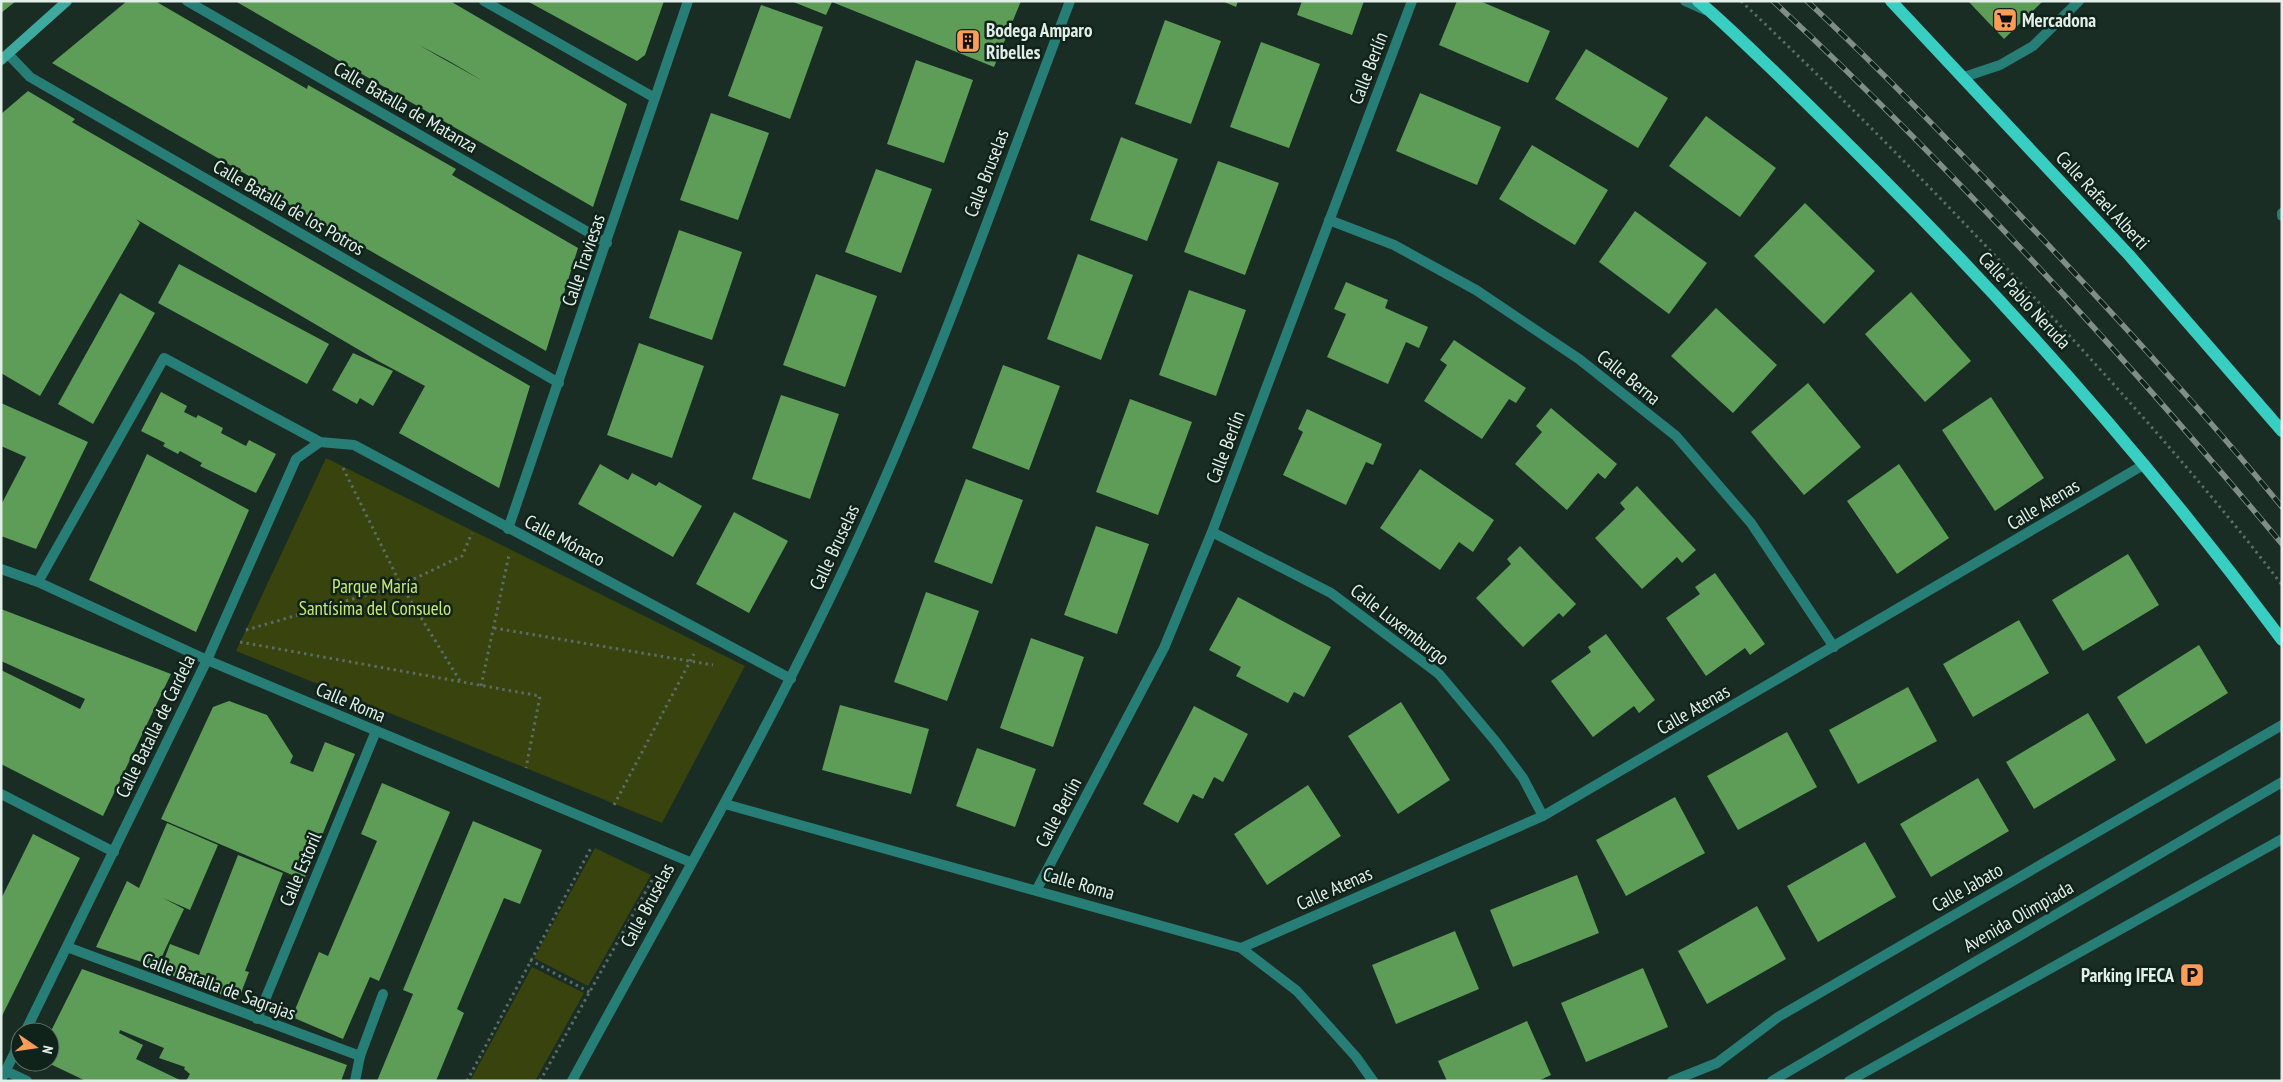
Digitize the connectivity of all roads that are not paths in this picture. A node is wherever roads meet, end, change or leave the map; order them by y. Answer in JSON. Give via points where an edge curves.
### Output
{"nodes":[{"id":1,"x":67,"y":1,"type":"edge"},
{"id":2,"x":188,"y":1,"type":"edge"},
{"id":3,"x":484,"y":1,"type":"edge"},
{"id":4,"x":688,"y":1,"type":"edge"},
{"id":5,"x":1070,"y":1,"type":"edge"},
{"id":6,"x":1412,"y":1,"type":"edge"},
{"id":7,"x":1685,"y":1,"type":"edge"},
{"id":8,"x":1698,"y":1,"type":"edge"},
{"id":9,"x":1891,"y":1,"type":"edge"},
{"id":10,"x":2079,"y":1,"type":"edge"},
{"id":11,"x":1712,"y":12,"type":"junction"},
{"id":12,"x":5,"y":57,"type":"edge"},
{"id":13,"x":1964,"y":77,"type":"junction"},
{"id":14,"x":656,"y":98,"type":"junction"},
{"id":15,"x":1329,"y":220,"type":"junction"},
{"id":16,"x":607,"y":243,"type":"junction"},
{"id":17,"x":559,"y":383,"type":"junction"},
{"id":18,"x":2282,"y":431,"type":"edge"},
{"id":19,"x":325,"y":442,"type":"junction"},
{"id":20,"x":2145,"y":464,"type":"junction"},
{"id":21,"x":511,"y":531,"type":"junction"},
{"id":22,"x":1212,"y":532,"type":"junction"},
{"id":23,"x":1,"y":569,"type":"edge"},
{"id":24,"x":38,"y":582,"type":"junction"},
{"id":25,"x":2282,"y":640,"type":"edge"},
{"id":26,"x":1834,"y":647,"type":"junction"},
{"id":27,"x":207,"y":660,"type":"junction"},
{"id":28,"x":791,"y":679,"type":"junction"},
{"id":29,"x":2282,"y":725,"type":"edge"},
{"id":30,"x":376,"y":731,"type":"junction"},
{"id":31,"x":2282,"y":782,"type":"edge"},
{"id":32,"x":1,"y":794,"type":"edge"},
{"id":33,"x":725,"y":804,"type":"junction"},
{"id":34,"x":1543,"y":816,"type":"junction"},
{"id":35,"x":2282,"y":838,"type":"edge"},
{"id":36,"x":114,"y":852,"type":"junction"},
{"id":37,"x":690,"y":862,"type":"junction"},
{"id":38,"x":1037,"y":889,"type":"junction"},
{"id":39,"x":67,"y":947,"type":"junction"},
{"id":40,"x":1241,"y":948,"type":"junction"},
{"id":41,"x":383,"y":994,"type":"dead end"},
{"id":42,"x":257,"y":1019,"type":"junction"},
{"id":43,"x":30,"y":1022,"type":"edge"},
{"id":44,"x":360,"y":1056,"type":"junction"},
{"id":45,"x":10,"y":1063,"type":"edge"},
{"id":46,"x":1717,"y":1063,"type":"junction"},
{"id":47,"x":4,"y":1076,"type":"edge"},
{"id":48,"x":27,"y":1081,"type":"edge"},
{"id":49,"x":355,"y":1081,"type":"edge"},
{"id":50,"x":572,"y":1081,"type":"edge"},
{"id":51,"x":1373,"y":1081,"type":"edge"},
{"id":52,"x":1672,"y":1081,"type":"edge"},
{"id":53,"x":1690,"y":1081,"type":"edge"},
{"id":54,"x":1772,"y":1081,"type":"edge"},
{"id":55,"x":1849,"y":1081,"type":"edge"}],
"edges":[{"from":1,"to":12,"type":"main road"},
{"from":2,"to":16,"type":"street","name":"Calle Batalla de Matanza"},
{"from":3,"to":14,"type":"street"},
{"from":4,"to":14,"type":"street","name":"Calle Traviesas"},
{"from":5,"to":28,"type":"street","name":"Calle Bruselas","via":[[918,401],[866,521]]},
{"from":6,"to":15,"type":"street","name":"Calle Berlín"},
{"from":7,"to":11,"type":"street","name":"Calle Pablo Neruda"},
{"from":8,"to":11,"type":"main road","name":"Calle Pablo Neruda"},
{"from":9,"to":13,"type":"main road","name":"Calle Rafael Alberti"},
{"from":10,"to":13,"type":"street","via":[[2033,46],[2000,65]]},
{"from":11,"to":20,"type":"main road","name":"Calle Pablo Neruda","via":[[1968,266]]},
{"from":12,"to":17,"type":"street","name":"Calle Batalla de los Potros","via":[[30,77]]},
{"from":13,"to":18,"type":"main road","name":"Calle Rafael Alberti","via":[[2129,255]]},
{"from":14,"to":16,"type":"street","name":"Calle Traviesas"},
{"from":15,"to":22,"type":"street","name":"Calle Berlín"},
{"from":15,"to":26,"type":"street","name":"Calle Berna","via":[[1394,245],[1476,290],[1578,359],[1676,436],[1751,523]]},
{"from":16,"to":17,"type":"street","name":"Calle Traviesas"},
{"from":17,"to":21,"type":"street","name":"Calle Traviesas"},
{"from":19,"to":21,"type":"street","name":"Calle Mónaco","via":[[354,445]]},
{"from":19,"to":24,"type":"street","via":[[164,358]]},
{"from":19,"to":27,"type":"street","name":"Calle Batalla de Cardela","via":[[296,460]]},
{"from":20,"to":25,"type":"main road","name":"Calle Pablo Neruda","via":[[2231,570]]},
{"from":20,"to":26,"type":"street","name":"Calle Atenas"},
{"from":21,"to":28,"type":"street","name":"Calle Mónaco"},
{"from":22,"to":34,"type":"street","name":"Calle Luxemburgo","via":[[1331,592],[1439,674],[1523,778]]},
{"from":22,"to":38,"type":"street","name":"Calle Berlín","via":[[1164,648]]},
{"from":23,"to":24,"type":"street","name":"Calle Roma"},
{"from":24,"to":27,"type":"street","name":"Calle Roma"},
{"from":26,"to":34,"type":"street","name":"Calle Atenas"},
{"from":27,"to":30,"type":"street","name":"Calle Roma"},
{"from":27,"to":36,"type":"street","name":"Calle Batalla de Cardela"},
{"from":28,"to":33,"type":"street","name":"Calle Bruselas"},
{"from":29,"to":46,"type":"street","name":"Calle Jabato","via":[[1778,1017]]},
{"from":30,"to":37,"type":"street","name":"Calle Roma"},
{"from":30,"to":42,"type":"street","name":"Calle Estoril"},
{"from":31,"to":54,"type":"street","name":"Avenida Olimpiada"},
{"from":32,"to":36,"type":"street"},
{"from":33,"to":37,"type":"street","name":"Calle Bruselas"},
{"from":33,"to":38,"type":"street","name":"Calle Roma"},
{"from":34,"to":40,"type":"street","name":"Calle Atenas"},
{"from":35,"to":55,"type":"street"},
{"from":36,"to":39,"type":"street","name":"Calle Batalla de Cardela"},
{"from":37,"to":50,"type":"street","name":"Calle Bruselas"},
{"from":38,"to":40,"type":"street","name":"Calle Roma"},
{"from":39,"to":42,"type":"street","name":"Calle Batalla de Sagrajas"},
{"from":39,"to":43,"type":"street","name":"Calle Batalla de Cardela"},
{"from":40,"to":51,"type":"street","name":"Calle Roma","via":[[1297,992],[1356,1057]]},
{"from":41,"to":44,"type":"street"},
{"from":42,"to":44,"type":"street","name":"Calle Batalla de Sagrajas"},
{"from":44,"to":49,"type":"street"},
{"from":45,"to":47,"type":"street"},
{"from":46,"to":52,"type":"street","name":"Calle Jabato"},
{"from":46,"to":53,"type":"street"},
{"from":47,"to":48,"type":"street"}]}
